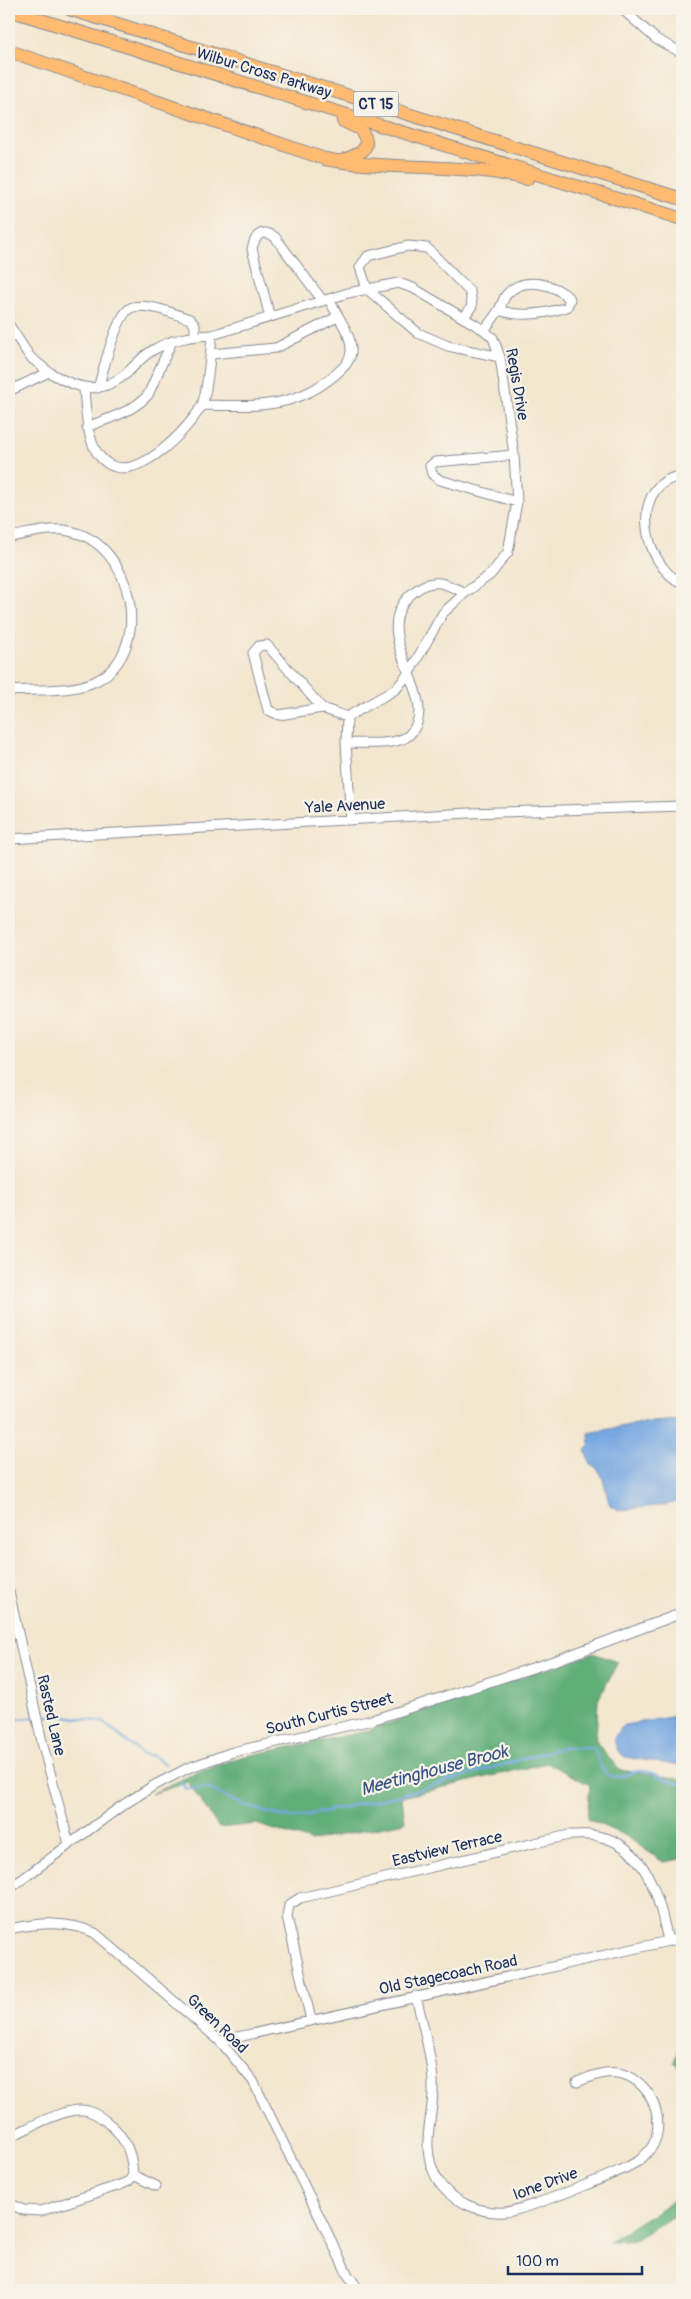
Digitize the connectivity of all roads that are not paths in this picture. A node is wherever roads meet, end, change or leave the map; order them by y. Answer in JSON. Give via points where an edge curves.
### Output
{"nodes":[{"id":1,"x":69,"y":9,"type":"edge"},
{"id":2,"x":622,"y":9,"type":"edge"},
{"id":3,"x":9,"y":10,"type":"edge"},
{"id":4,"x":9,"y":51,"type":"edge"},
{"id":5,"x":682,"y":53,"type":"edge"},
{"id":6,"x":315,"y":105,"type":"junction"},
{"id":7,"x":339,"y":162,"type":"junction"},
{"id":8,"x":588,"y":190,"type":"junction"},
{"id":9,"x":682,"y":199,"type":"edge"},
{"id":10,"x":682,"y":219,"type":"edge"},
{"id":11,"x":367,"y":289,"type":"junction"},
{"id":12,"x":326,"y":300,"type":"junction"},
{"id":13,"x":499,"y":310,"type":"junction"},
{"id":14,"x":465,"y":316,"type":"junction"},
{"id":15,"x":270,"y":317,"type":"junction"},
{"id":16,"x":338,"y":317,"type":"junction"},
{"id":17,"x":9,"y":325,"type":"edge"},
{"id":18,"x":484,"y":330,"type":"junction"},
{"id":19,"x":212,"y":335,"type":"junction"},
{"id":20,"x":195,"y":336,"type":"junction"},
{"id":21,"x":172,"y":341,"type":"junction"},
{"id":22,"x":211,"y":354,"type":"junction"},
{"id":23,"x":500,"y":357,"type":"junction"},
{"id":24,"x":49,"y":372,"type":"junction"},
{"id":25,"x":98,"y":388,"type":"junction"},
{"id":26,"x":84,"y":389,"type":"junction"},
{"id":27,"x":9,"y":391,"type":"edge"},
{"id":28,"x":202,"y":405,"type":"junction"},
{"id":29,"x":87,"y":427,"type":"junction"},
{"id":30,"x":514,"y":454,"type":"junction"},
{"id":31,"x":682,"y":476,"type":"edge"},
{"id":32,"x":517,"y":502,"type":"junction"},
{"id":33,"x":9,"y":537,"type":"edge"},
{"id":34,"x":682,"y":583,"type":"edge"},
{"id":35,"x":464,"y":593,"type":"junction"},
{"id":36,"x":409,"y":673,"type":"junction"},
{"id":37,"x":9,"y":691,"type":"edge"},
{"id":38,"x":322,"y":708,"type":"junction"},
{"id":39,"x":347,"y":717,"type":"junction"},
{"id":40,"x":346,"y":743,"type":"junction"},
{"id":41,"x":682,"y":806,"type":"edge"},
{"id":42,"x":351,"y":820,"type":"junction"},
{"id":43,"x":9,"y":839,"type":"edge"},
{"id":44,"x":9,"y":1592,"type":"edge"},
{"id":45,"x":682,"y":1614,"type":"edge"},
{"id":46,"x":69,"y":1844,"type":"junction"},
{"id":47,"x":9,"y":1889,"type":"edge"},
{"id":48,"x":9,"y":1929,"type":"edge"},
{"id":49,"x":682,"y":1938,"type":"edge"},
{"id":50,"x":668,"y":1941,"type":"junction"},
{"id":51,"x":416,"y":1996,"type":"junction"},
{"id":52,"x":311,"y":2020,"type":"junction"},
{"id":53,"x":220,"y":2041,"type":"junction"},
{"id":54,"x":577,"y":2082,"type":"dead end"},
{"id":55,"x":9,"y":2137,"type":"edge"},
{"id":56,"x":133,"y":2175,"type":"junction"},
{"id":57,"x":156,"y":2186,"type":"dead end"},
{"id":58,"x":9,"y":2204,"type":"edge"},
{"id":59,"x":359,"y":2290,"type":"edge"}],
"edges":[{"from":1,"to":9,"type":"highway","name":"Wilbur Cross Parkway","number":"CT 15"},
{"from":2,"to":5,"type":"street","via":[[656,39]]},
{"from":3,"to":6,"type":"highway","name":"Wilbur Cross Parkway","number":"CT 15"},
{"from":4,"to":7,"type":"highway","via":[[311,156]]},
{"from":6,"to":7,"type":"highway","via":[[331,117],[357,127],[364,136],[365,148],[361,153]]},
{"from":6,"to":8,"type":"highway","name":"Wilbur Cross Parkway","number":"CT 15"},
{"from":7,"to":8,"type":"highway","via":[[486,171],[558,188]]},
{"from":8,"to":10,"type":"highway","name":"Wilbur Cross Parkway","number":"CT 15"},
{"from":11,"to":12,"type":"street","name":"Regis Drive"},
{"from":11,"to":14,"type":"street","name":"Regis Drive","via":[[398,283]]},
{"from":11,"to":14,"type":"street","via":[[360,267],[368,256],[408,246],[427,248],[470,292],[472,306]]},
{"from":11,"to":23,"type":"street","via":[[418,333],[448,346]]},
{"from":12,"to":15,"type":"street","name":"Regis Drive"},
{"from":12,"to":15,"type":"street","via":[[275,237],[268,232],[261,233],[254,238],[252,249]]},
{"from":12,"to":16,"type":"street"},
{"from":13,"to":13,"type":"street","via":[[520,315],[556,311],[567,307],[570,299],[562,291],[542,283],[517,286],[506,294]]},
{"from":13,"to":18,"type":"street"},
{"from":14,"to":18,"type":"street","name":"Regis Drive"},
{"from":15,"to":19,"type":"street","name":"Regis Drive"},
{"from":16,"to":22,"type":"street","via":[[276,348]]},
{"from":16,"to":28,"type":"street","via":[[346,330],[350,358],[324,384],[294,400],[271,405]]},
{"from":17,"to":24,"type":"street","name":"Regis Drive","via":[[30,357]]},
{"from":18,"to":23,"type":"street","name":"Regis Drive","via":[[493,338]]},
{"from":19,"to":20,"type":"street","name":"Regis Drive"},
{"from":19,"to":22,"type":"street"},
{"from":20,"to":21,"type":"street","name":"Regis Drive"},
{"from":20,"to":25,"type":"street","via":[[195,325],[190,319],[132,306],[124,312],[117,327]]},
{"from":21,"to":25,"type":"street","name":"Regis Drive","via":[[152,350],[114,381]]},
{"from":21,"to":29,"type":"street","via":[[148,395],[131,410]]},
{"from":22,"to":28,"type":"street"},
{"from":23,"to":30,"type":"street","name":"Regis Drive"},
{"from":24,"to":26,"type":"street","name":"Regis Drive"},
{"from":24,"to":27,"type":"street"},
{"from":25,"to":26,"type":"street","name":"Regis Drive"},
{"from":26,"to":29,"type":"street"},
{"from":28,"to":29,"type":"street","via":[[176,438],[160,452],[128,467],[106,463],[97,452]]},
{"from":30,"to":32,"type":"street","name":"Regis Drive"},
{"from":30,"to":32,"type":"street","via":[[434,462],[430,466],[432,474],[440,480]]},
{"from":31,"to":34,"type":"street","via":[[666,480],[657,487],[651,495],[648,518],[652,550],[657,561],[665,572]]},
{"from":32,"to":35,"type":"street","name":"Regis Drive","via":[[508,552],[491,574]]},
{"from":33,"to":37,"type":"street","via":[[57,530],[70,531],[96,542],[118,565],[124,579],[129,622],[128,643],[123,655],[107,674],[95,681],[72,687]]},
{"from":35,"to":36,"type":"street","name":"Regis Drive","via":[[443,613]]},
{"from":35,"to":36,"type":"street","via":[[440,582],[422,585],[405,598],[396,619],[399,651]]},
{"from":36,"to":39,"type":"street","name":"Regis Drive","via":[[396,689]]},
{"from":36,"to":40,"type":"street","via":[[418,702],[418,720],[411,734],[402,741]]},
{"from":38,"to":38,"type":"street","via":[[267,645],[259,646],[253,653],[268,710],[279,715]]},
{"from":38,"to":39,"type":"street"},
{"from":39,"to":40,"type":"street"},
{"from":40,"to":42,"type":"street"},
{"from":41,"to":42,"type":"street","name":"Yale Avenue"},
{"from":42,"to":43,"type":"street","name":"Yale Avenue"},
{"from":44,"to":46,"type":"street","name":"Rasted Lane"},
{"from":45,"to":46,"type":"street","name":"South Curtis Street","via":[[557,1660],[381,1717],[233,1752],[188,1768],[153,1786]]},
{"from":46,"to":47,"type":"street","name":"South Curtis Street"},
{"from":48,"to":53,"type":"street","name":"Green Road","via":[[63,1923],[95,1933]]},
{"from":49,"to":50,"type":"street","name":"Old Stagecoach Road"},
{"from":50,"to":51,"type":"street","name":"Old Stagecoach Road"},
{"from":50,"to":52,"type":"street","name":"Eastview Terrace","via":[[651,1878],[637,1858],[617,1842],[596,1835],[560,1838],[300,1898],[289,1905],[287,1917]]},
{"from":51,"to":52,"type":"street","name":"Old Stagecoach Road"},
{"from":51,"to":54,"type":"street","name":"Ione Drive","via":[[433,2082],[428,2157],[438,2180],[452,2195],[477,2210],[506,2213],[515,2210],[622,2172],[640,2161],[650,2149],[654,2143],[657,2118],[651,2096],[637,2080],[618,2073],[600,2074]]},
{"from":52,"to":53,"type":"street","name":"Old Stagecoach Road"},
{"from":53,"to":59,"type":"street","name":"Green Road","via":[[253,2081],[348,2275]]},
{"from":55,"to":56,"type":"street","via":[[67,2111],[87,2110],[104,2119],[121,2135],[132,2158]]},
{"from":56,"to":57,"type":"street"},
{"from":56,"to":58,"type":"street","via":[[129,2182],[42,2211],[23,2210]]}]}
